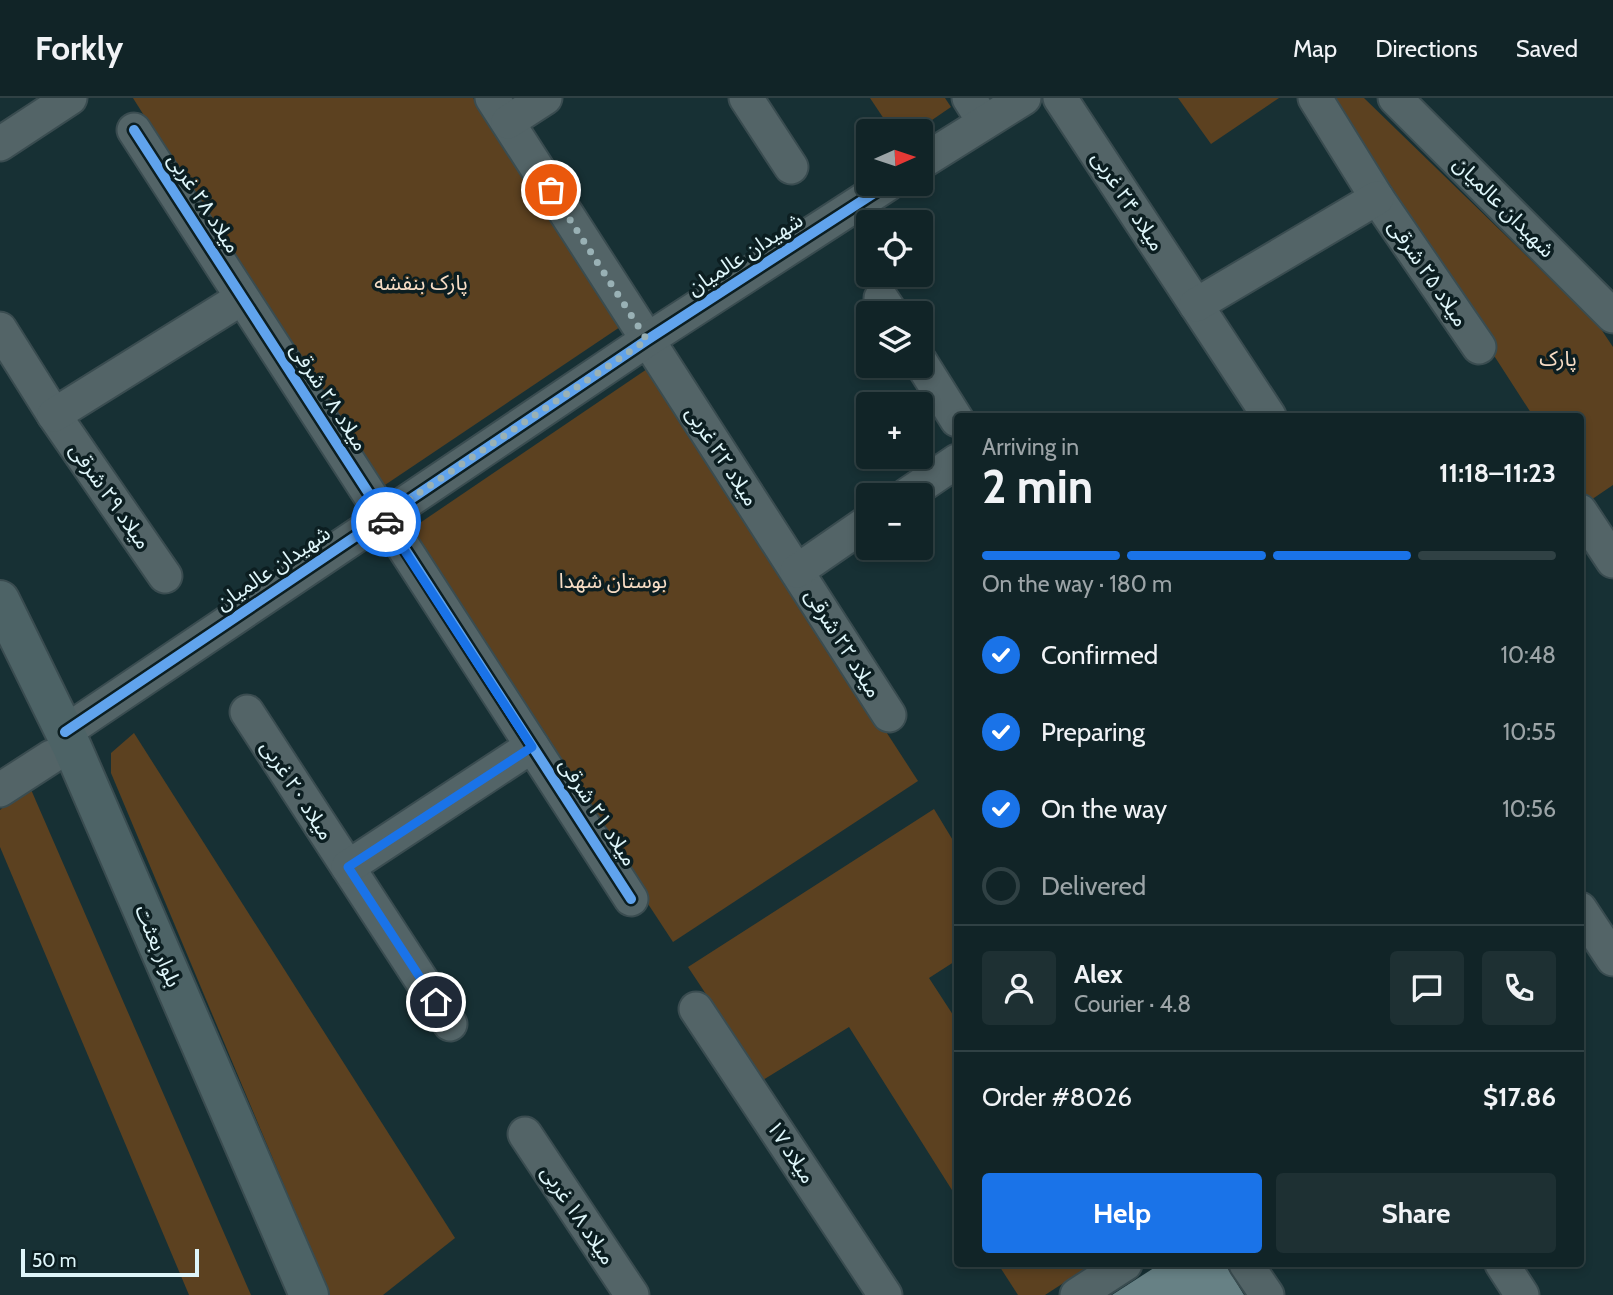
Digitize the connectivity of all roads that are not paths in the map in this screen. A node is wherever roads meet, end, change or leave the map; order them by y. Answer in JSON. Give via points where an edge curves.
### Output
{"nodes":[{"id":1,"x":70,"y":98,"type":"edge"},
{"id":2,"x":545,"y":98,"type":"edge"},
{"id":3,"x":746,"y":98,"type":"edge"},
{"id":4,"x":1024,"y":98,"type":"edge"},
{"id":5,"x":1060,"y":98,"type":"edge"},
{"id":6,"x":1315,"y":98,"type":"edge"},
{"id":7,"x":1395,"y":98,"type":"edge"},
{"id":8,"x":500,"y":110,"type":"edge"},
{"id":9,"x":976,"y":110,"type":"edge"},
{"id":10,"x":134,"y":130,"type":"dead end"},
{"id":11,"x":0,"y":144,"type":"edge"},
{"id":12,"x":933,"y":151,"type":"edge"},
{"id":13,"x":791,"y":167,"type":"dead end"},
{"id":14,"x":869,"y":196,"type":"edge"},
{"id":15,"x":1377,"y":198,"type":"junction"},
{"id":16,"x":242,"y":298,"type":"junction"},
{"id":17,"x":1196,"y":305,"type":"junction"},
{"id":18,"x":1613,"y":316,"type":"edge"},
{"id":19,"x":0,"y":330,"type":"edge"},
{"id":20,"x":647,"y":340,"type":"junction"},
{"id":21,"x":1479,"y":347,"type":"dead end"},
{"id":22,"x":931,"y":378,"type":"edge"},
{"id":23,"x":1267,"y":413,"type":"edge"},
{"id":24,"x":54,"y":415,"type":"junction"},
{"id":25,"x":954,"y":415,"type":"edge"},
{"id":26,"x":954,"y":463,"type":"edge"},
{"id":27,"x":925,"y":483,"type":"edge"},
{"id":28,"x":383,"y":517,"type":"junction"},
{"id":29,"x":1584,"y":517,"type":"edge"},
{"id":30,"x":856,"y":530,"type":"edge"},
{"id":31,"x":1613,"y":561,"type":"edge"},
{"id":32,"x":797,"y":571,"type":"junction"},
{"id":33,"x":165,"y":576,"type":"dead end"},
{"id":34,"x":0,"y":600,"type":"edge"},
{"id":35,"x":0,"y":652,"type":"edge"},
{"id":36,"x":247,"y":712,"type":"dead end"},
{"id":37,"x":888,"y":715,"type":"dead end"},
{"id":38,"x":58,"y":744,"type":"junction"},
{"id":39,"x":532,"y":747,"type":"junction"},
{"id":40,"x":0,"y":790,"type":"edge"},
{"id":41,"x":348,"y":867,"type":"junction"},
{"id":42,"x":631,"y":899,"type":"dead end"},
{"id":43,"x":1584,"y":916,"type":"edge"},
{"id":44,"x":1603,"y":952,"type":"edge"},
{"id":45,"x":696,"y":1009,"type":"dead end"},
{"id":46,"x":450,"y":1024,"type":"dead end"},
{"id":47,"x":525,"y":1134,"type":"dead end"},
{"id":48,"x":1120,"y":1267,"type":"edge"},
{"id":49,"x":1248,"y":1267,"type":"edge"},
{"id":50,"x":1504,"y":1267,"type":"edge"},
{"id":51,"x":284,"y":1295,"type":"edge"},
{"id":52,"x":309,"y":1295,"type":"edge"},
{"id":53,"x":632,"y":1295,"type":"edge"},
{"id":54,"x":885,"y":1295,"type":"edge"},
{"id":55,"x":1077,"y":1295,"type":"edge"},
{"id":56,"x":1267,"y":1295,"type":"edge"},
{"id":57,"x":1522,"y":1295,"type":"edge"}],
"edges":[{"from":1,"to":11,"type":"street"},
{"from":2,"to":8,"type":"street"},
{"from":3,"to":13,"type":"street"},
{"from":4,"to":9,"type":"street"},
{"from":5,"to":17,"type":"street","name":"میلاد ۲۴ غربی"},
{"from":6,"to":15,"type":"street","name":"میلاد ۲۵ شرقی"},
{"from":7,"to":18,"type":"street","name":"شهیدان عالمیان"},
{"from":8,"to":20,"type":"street","name":"میلاد ۲۲ غربی"},
{"from":9,"to":12,"type":"street"},
{"from":10,"to":16,"type":"street","name":"میلاد ۲۸ غربی"},
{"from":14,"to":20,"type":"street","name":"شهیدان عالمیان"},
{"from":15,"to":17,"type":"street"},
{"from":15,"to":21,"type":"street","name":"میلاد ۲۵ شرقی"},
{"from":16,"to":24,"type":"street"},
{"from":16,"to":28,"type":"street","name":"میلاد ۲۸ شرقی"},
{"from":17,"to":23,"type":"street","name":"میلاد ۲۴ غربی"},
{"from":19,"to":24,"type":"street","name":"میلاد ۲۹ شرقی"},
{"from":20,"to":28,"type":"street","name":"شهیدان عالمیان"},
{"from":20,"to":32,"type":"street","name":"میلاد ۲۲ غربی"},
{"from":22,"to":25,"type":"street"},
{"from":24,"to":33,"type":"street","name":"میلاد ۲۹ شرقی"},
{"from":26,"to":27,"type":"street"},
{"from":28,"to":38,"type":"street","name":"شهیدان عالمیان"},
{"from":28,"to":39,"type":"street","name":"میلاد ۲۸ شرقی"},
{"from":29,"to":31,"type":"street"},
{"from":30,"to":32,"type":"street"},
{"from":32,"to":37,"type":"street","name":"میلاد ۲۲ شرقی"},
{"from":34,"to":38,"type":"main road","name":"بلوار بعثت"},
{"from":35,"to":38,"type":"main road","name":"بلوار بعثت"},
{"from":36,"to":41,"type":"street","name":"میلاد ۲۰ غربی"},
{"from":38,"to":40,"type":"street","name":"شهیدان عالمیان"},
{"from":38,"to":51,"type":"main road","name":"بلوار بعثت"},
{"from":38,"to":52,"type":"main road","name":"بلوار بعثت"},
{"from":39,"to":41,"type":"street"},
{"from":39,"to":42,"type":"street","name":"میلاد ۲۱ شرقی"},
{"from":41,"to":46,"type":"street","name":"میلاد ۲۰ غربی"},
{"from":43,"to":44,"type":"street"},
{"from":45,"to":54,"type":"street","name":"میلاد ۱۷"},
{"from":47,"to":53,"type":"street","name":"میلاد ۱۸ غربی"},
{"from":48,"to":55,"type":"street"},
{"from":49,"to":56,"type":"street"},
{"from":50,"to":57,"type":"street"}]}
